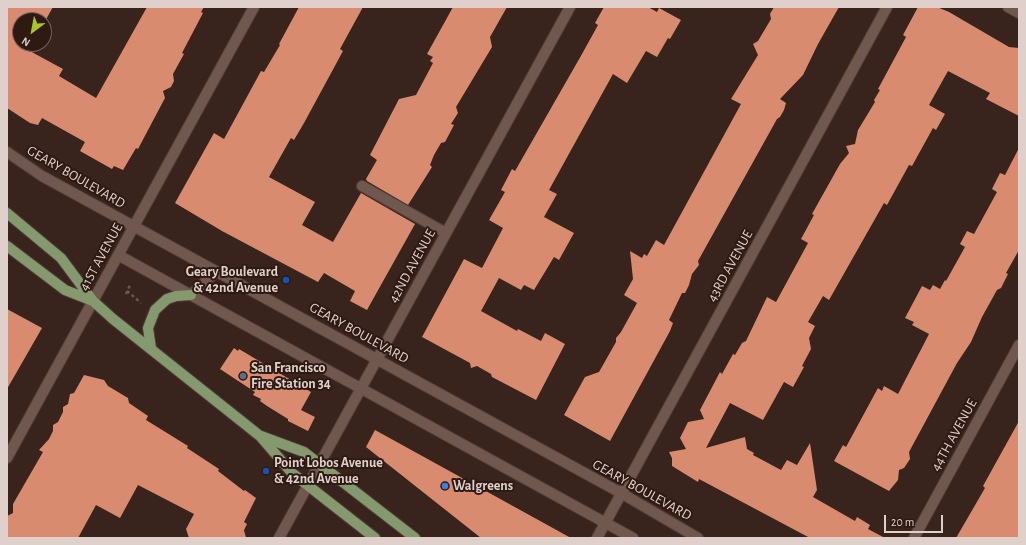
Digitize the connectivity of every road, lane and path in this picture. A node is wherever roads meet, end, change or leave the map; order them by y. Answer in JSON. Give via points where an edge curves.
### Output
{"nodes":[{"id":1,"x":254,"y":7,"type":"edge"},
{"id":2,"x":570,"y":7,"type":"edge"},
{"id":3,"x":887,"y":7,"type":"edge"},
{"id":4,"x":1008,"y":7,"type":"edge"},
{"id":5,"x":1019,"y":13,"type":"edge"},
{"id":6,"x":7,"y":152,"type":"edge"},
{"id":7,"x":362,"y":186,"type":"dead end"},
{"id":8,"x":7,"y":213,"type":"edge"},
{"id":9,"x":134,"y":226,"type":"junction"},
{"id":10,"x":446,"y":233,"type":"junction"},
{"id":11,"x":7,"y":246,"type":"edge"},
{"id":12,"x":118,"y":255,"type":"junction"},
{"id":13,"x":216,"y":272,"type":"junction"},
{"id":14,"x":130,"y":285,"type":"dead end"},
{"id":15,"x":191,"y":295,"type":"junction"},
{"id":16,"x":93,"y":301,"type":"junction"},
{"id":17,"x":143,"y":305,"type":"dead end"},
{"id":18,"x":1019,"y":345,"type":"edge"},
{"id":19,"x":151,"y":348,"type":"junction"},
{"id":20,"x":377,"y":360,"type":"junction"},
{"id":21,"x":361,"y":388,"type":"junction"},
{"id":22,"x":260,"y":436,"type":"junction"},
{"id":23,"x":7,"y":458,"type":"edge"},
{"id":24,"x":320,"y":463,"type":"junction"},
{"id":25,"x":308,"y":485,"type":"junction"},
{"id":26,"x":622,"y":493,"type":"junction"},
{"id":27,"x":605,"y":523,"type":"junction"},
{"id":28,"x":279,"y":538,"type":"edge"},
{"id":29,"x":375,"y":538,"type":"edge"},
{"id":30,"x":415,"y":538,"type":"edge"},
{"id":31,"x":597,"y":538,"type":"edge"},
{"id":32,"x":633,"y":538,"type":"edge"},
{"id":33,"x":698,"y":538,"type":"edge"},
{"id":34,"x":914,"y":538,"type":"edge"}],
"edges":[{"from":1,"to":9,"type":"street","name":"41ST AVENUE"},
{"from":2,"to":10,"type":"street","name":"42ND AVENUE"},
{"from":3,"to":26,"type":"street","name":"43RD AVENUE"},
{"from":4,"to":5,"type":"street"},
{"from":6,"to":9,"type":"street","name":"GEARY BOULEVARD","via":[[42,176]]},
{"from":7,"to":10,"type":"street"},
{"from":8,"to":16,"type":"main road","via":[[61,258]]},
{"from":9,"to":12,"type":"street","name":"41ST AVENUE"},
{"from":9,"to":13,"type":"street","name":"GEARY BOULEVARD"},
{"from":10,"to":20,"type":"street","name":"42ND AVENUE"},
{"from":11,"to":16,"type":"main road","via":[[65,290]]},
{"from":12,"to":15,"type":"street"},
{"from":12,"to":16,"type":"street","name":"41ST AVENUE"},
{"from":13,"to":15,"type":"street"},
{"from":13,"to":20,"type":"street","name":"GEARY BOULEVARD"},
{"from":14,"to":17,"type":"path","via":[[127,292]]},
{"from":15,"to":19,"type":"main road","via":[[167,299],[155,310],[148,328]]},
{"from":15,"to":21,"type":"street"},
{"from":16,"to":19,"type":"main road","via":[[112,319]]},
{"from":16,"to":23,"type":"street","name":"41ST AVENUE"},
{"from":18,"to":34,"type":"street","name":"44TH AVENUE"},
{"from":19,"to":22,"type":"main road"},
{"from":20,"to":21,"type":"street","name":"42ND AVENUE"},
{"from":20,"to":26,"type":"street","name":"GEARY BOULEVARD"},
{"from":21,"to":24,"type":"street","name":"42ND AVENUE"},
{"from":21,"to":27,"type":"street"},
{"from":22,"to":24,"type":"main road","via":[[304,452]]},
{"from":22,"to":25,"type":"main road","via":[[292,473]]},
{"from":24,"to":25,"type":"street","name":"42ND AVENUE"},
{"from":24,"to":30,"type":"main road"},
{"from":25,"to":28,"type":"street","name":"42ND AVENUE"},
{"from":25,"to":29,"type":"main road"},
{"from":26,"to":27,"type":"street","name":"43RD AVENUE"},
{"from":26,"to":33,"type":"street","name":"GEARY BOULEVARD"},
{"from":27,"to":31,"type":"street","name":"43RD AVENUE"},
{"from":27,"to":32,"type":"street"}]}
